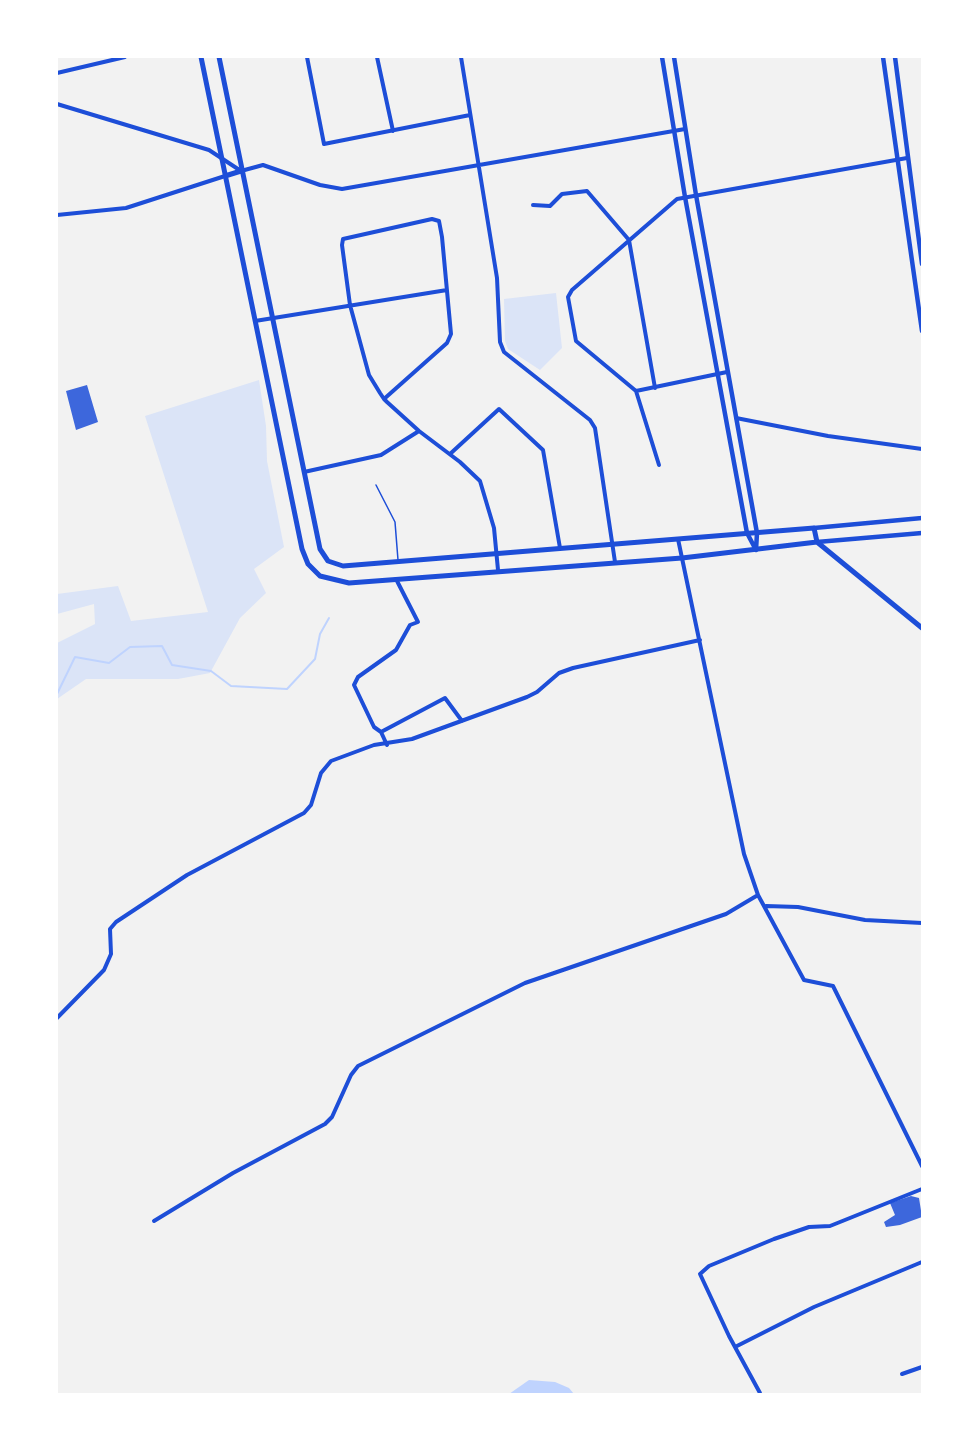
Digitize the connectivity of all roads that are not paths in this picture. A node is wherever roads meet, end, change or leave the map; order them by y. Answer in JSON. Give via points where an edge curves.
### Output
{"nodes":[{"id":1,"x":124,"y":57,"type":"edge"},
{"id":2,"x":201,"y":57,"type":"edge"},
{"id":3,"x":219,"y":57,"type":"edge"},
{"id":4,"x":307,"y":57,"type":"edge"},
{"id":5,"x":377,"y":57,"type":"edge"},
{"id":6,"x":461,"y":57,"type":"edge"},
{"id":7,"x":662,"y":57,"type":"edge"},
{"id":8,"x":674,"y":57,"type":"edge"},
{"id":9,"x":883,"y":57,"type":"edge"},
{"id":10,"x":895,"y":57,"type":"edge"},
{"id":11,"x":57,"y":73,"type":"edge"},
{"id":12,"x":57,"y":104,"type":"edge"},
{"id":13,"x":470,"y":115,"type":"junction"},
{"id":14,"x":685,"y":129,"type":"junction"},
{"id":15,"x":393,"y":131,"type":"junction"},
{"id":16,"x":674,"y":131,"type":"junction"},
{"id":17,"x":907,"y":158,"type":"junction"},
{"id":18,"x":222,"y":159,"type":"junction"},
{"id":19,"x":898,"y":160,"type":"junction"},
{"id":20,"x":479,"y":165,"type":"junction"},
{"id":21,"x":241,"y":171,"type":"junction"},
{"id":22,"x":225,"y":176,"type":"junction"},
{"id":23,"x":696,"y":195,"type":"junction"},
{"id":24,"x":685,"y":197,"type":"junction"},
{"id":25,"x":533,"y":205,"type":"dead end"},
{"id":26,"x":57,"y":215,"type":"edge"},
{"id":27,"x":629,"y":240,"type":"junction"},
{"id":28,"x":922,"y":264,"type":"edge"},
{"id":29,"x":447,"y":290,"type":"junction"},
{"id":30,"x":350,"y":304,"type":"junction"},
{"id":31,"x":270,"y":317,"type":"junction"},
{"id":32,"x":255,"y":321,"type":"junction"},
{"id":33,"x":922,"y":331,"type":"edge"},
{"id":34,"x":727,"y":372,"type":"junction"},
{"id":35,"x":717,"y":374,"type":"junction"},
{"id":36,"x":655,"y":388,"type":"junction"},
{"id":37,"x":636,"y":392,"type":"junction"},
{"id":38,"x":384,"y":399,"type":"junction"},
{"id":39,"x":735,"y":418,"type":"junction"},
{"id":40,"x":419,"y":431,"type":"junction"},
{"id":41,"x":922,"y":449,"type":"edge"},
{"id":42,"x":450,"y":454,"type":"junction"},
{"id":43,"x":658,"y":465,"type":"dead end"},
{"id":44,"x":303,"y":472,"type":"junction"},
{"id":45,"x":376,"y":485,"type":"dead end"},
{"id":46,"x":922,"y":519,"type":"edge"},
{"id":47,"x":814,"y":528,"type":"junction"},
{"id":48,"x":747,"y":533,"type":"junction"},
{"id":49,"x":757,"y":533,"type":"junction"},
{"id":50,"x":922,"y":533,"type":"edge"},
{"id":51,"x":678,"y":538,"type":"junction"},
{"id":52,"x":817,"y":542,"type":"junction"},
{"id":53,"x":614,"y":545,"type":"junction"},
{"id":54,"x":560,"y":548,"type":"junction"},
{"id":55,"x":756,"y":550,"type":"junction"},
{"id":56,"x":497,"y":552,"type":"junction"},
{"id":57,"x":682,"y":558,"type":"junction"},
{"id":58,"x":398,"y":561,"type":"junction"},
{"id":59,"x":615,"y":562,"type":"junction"},
{"id":60,"x":498,"y":570,"type":"junction"},
{"id":61,"x":396,"y":579,"type":"junction"},
{"id":62,"x":922,"y":628,"type":"edge"},
{"id":63,"x":700,"y":639,"type":"junction"},
{"id":64,"x":462,"y":721,"type":"junction"},
{"id":65,"x":381,"y":732,"type":"junction"},
{"id":66,"x":387,"y":745,"type":"junction"},
{"id":67,"x":758,"y":895,"type":"junction"},
{"id":68,"x":766,"y":906,"type":"junction"},
{"id":69,"x":922,"y":923,"type":"edge"},
{"id":70,"x":57,"y":1018,"type":"edge"},
{"id":71,"x":922,"y":1166,"type":"edge"},
{"id":72,"x":922,"y":1189,"type":"edge"},
{"id":73,"x":154,"y":1221,"type":"dead end"},
{"id":74,"x":922,"y":1262,"type":"edge"},
{"id":75,"x":735,"y":1347,"type":"junction"},
{"id":76,"x":922,"y":1367,"type":"edge"},
{"id":77,"x":902,"y":1374,"type":"dead end"},
{"id":78,"x":760,"y":1393,"type":"edge"}],
"edges":[{"from":1,"to":11,"type":"street"},
{"from":2,"to":18,"type":"main road"},
{"from":3,"to":21,"type":"main road"},
{"from":4,"to":15,"type":"street","via":[[324,144]]},
{"from":5,"to":15,"type":"street"},
{"from":6,"to":13,"type":"street"},
{"from":7,"to":16,"type":"street"},
{"from":8,"to":14,"type":"street"},
{"from":9,"to":19,"type":"street"},
{"from":10,"to":17,"type":"street"},
{"from":12,"to":18,"type":"street","via":[[209,150]]},
{"from":13,"to":15,"type":"street"},
{"from":13,"to":20,"type":"street"},
{"from":14,"to":16,"type":"street"},
{"from":14,"to":23,"type":"street"},
{"from":16,"to":20,"type":"street"},
{"from":16,"to":24,"type":"street"},
{"from":17,"to":19,"type":"street"},
{"from":17,"to":28,"type":"street"},
{"from":18,"to":21,"type":"street"},
{"from":18,"to":22,"type":"main road"},
{"from":19,"to":23,"type":"street"},
{"from":19,"to":33,"type":"street"},
{"from":20,"to":21,"type":"street","via":[[342,189],[262,165]]},
{"from":20,"to":53,"type":"street","via":[[498,278],[500,342],[504,352],[595,428]]},
{"from":21,"to":22,"type":"main road"},
{"from":21,"to":31,"type":"main road"},
{"from":22,"to":26,"type":"street","via":[[126,208]]},
{"from":22,"to":32,"type":"main road"},
{"from":23,"to":24,"type":"street"},
{"from":23,"to":34,"type":"street"},
{"from":24,"to":27,"type":"street","via":[[677,199]]},
{"from":24,"to":35,"type":"street"},
{"from":25,"to":27,"type":"street","via":[[550,206],[562,194],[587,191]]},
{"from":27,"to":36,"type":"street"},
{"from":27,"to":37,"type":"street","via":[[568,297],[576,341]]},
{"from":29,"to":30,"type":"street","via":[[362,306]]},
{"from":29,"to":30,"type":"street","via":[[439,221],[432,219],[343,239]]},
{"from":29,"to":38,"type":"street","via":[[451,334],[447,344]]},
{"from":30,"to":31,"type":"street"},
{"from":30,"to":38,"type":"street","via":[[369,375]]},
{"from":31,"to":32,"type":"street"},
{"from":31,"to":44,"type":"main road"},
{"from":32,"to":61,"type":"main road","via":[[308,564],[320,576],[349,584]]},
{"from":34,"to":35,"type":"street"},
{"from":34,"to":39,"type":"street"},
{"from":35,"to":36,"type":"street"},
{"from":35,"to":48,"type":"street"},
{"from":36,"to":37,"type":"street"},
{"from":37,"to":43,"type":"street"},
{"from":38,"to":40,"type":"street"},
{"from":39,"to":41,"type":"street"},
{"from":39,"to":49,"type":"street"},
{"from":40,"to":42,"type":"street"},
{"from":40,"to":44,"type":"street","via":[[381,455]]},
{"from":42,"to":54,"type":"street","via":[[499,409],[543,450]]},
{"from":42,"to":56,"type":"street","via":[[480,481]]},
{"from":44,"to":58,"type":"main road","via":[[320,549],[328,561],[343,566]]},
{"from":45,"to":58,"type":"lane","via":[[395,522]]},
{"from":46,"to":47,"type":"street"},
{"from":47,"to":49,"type":"main road"},
{"from":47,"to":52,"type":"main road"},
{"from":48,"to":49,"type":"main road"},
{"from":48,"to":51,"type":"main road"},
{"from":48,"to":55,"type":"street"},
{"from":49,"to":55,"type":"street"},
{"from":50,"to":52,"type":"street"},
{"from":51,"to":53,"type":"main road"},
{"from":51,"to":57,"type":"street"},
{"from":52,"to":55,"type":"main road"},
{"from":52,"to":62,"type":"main road"},
{"from":53,"to":54,"type":"main road"},
{"from":53,"to":59,"type":"street"},
{"from":54,"to":56,"type":"main road"},
{"from":55,"to":57,"type":"main road"},
{"from":56,"to":58,"type":"main road"},
{"from":56,"to":60,"type":"street"},
{"from":57,"to":59,"type":"main road"},
{"from":57,"to":63,"type":"street"},
{"from":59,"to":60,"type":"main road"},
{"from":60,"to":61,"type":"main road"},
{"from":61,"to":65,"type":"street","via":[[418,622],[410,625],[396,650],[358,677],[354,685],[374,727]]},
{"from":63,"to":64,"type":"street","via":[[573,668],[559,673],[537,693]]},
{"from":63,"to":67,"type":"street","via":[[744,854]]},
{"from":64,"to":65,"type":"street","via":[[445,699]]},
{"from":64,"to":66,"type":"street"},
{"from":65,"to":66,"type":"street"},
{"from":66,"to":70,"type":"street","via":[[374,745],[331,761],[321,773],[311,805],[304,813],[187,875],[116,922],[110,930],[111,954],[104,970]]},
{"from":67,"to":68,"type":"street"},
{"from":67,"to":73,"type":"street","via":[[718,917],[525,983],[358,1066],[332,1118],[325,1124]]},
{"from":68,"to":69,"type":"street","via":[[791,906],[865,920]]},
{"from":68,"to":71,"type":"street","via":[[804,980],[833,986]]},
{"from":72,"to":75,"type":"street","via":[[830,1226],[809,1227],[774,1239],[700,1274]]},
{"from":74,"to":75,"type":"street","via":[[814,1307]]},
{"from":75,"to":78,"type":"street"},
{"from":76,"to":77,"type":"street"}]}
